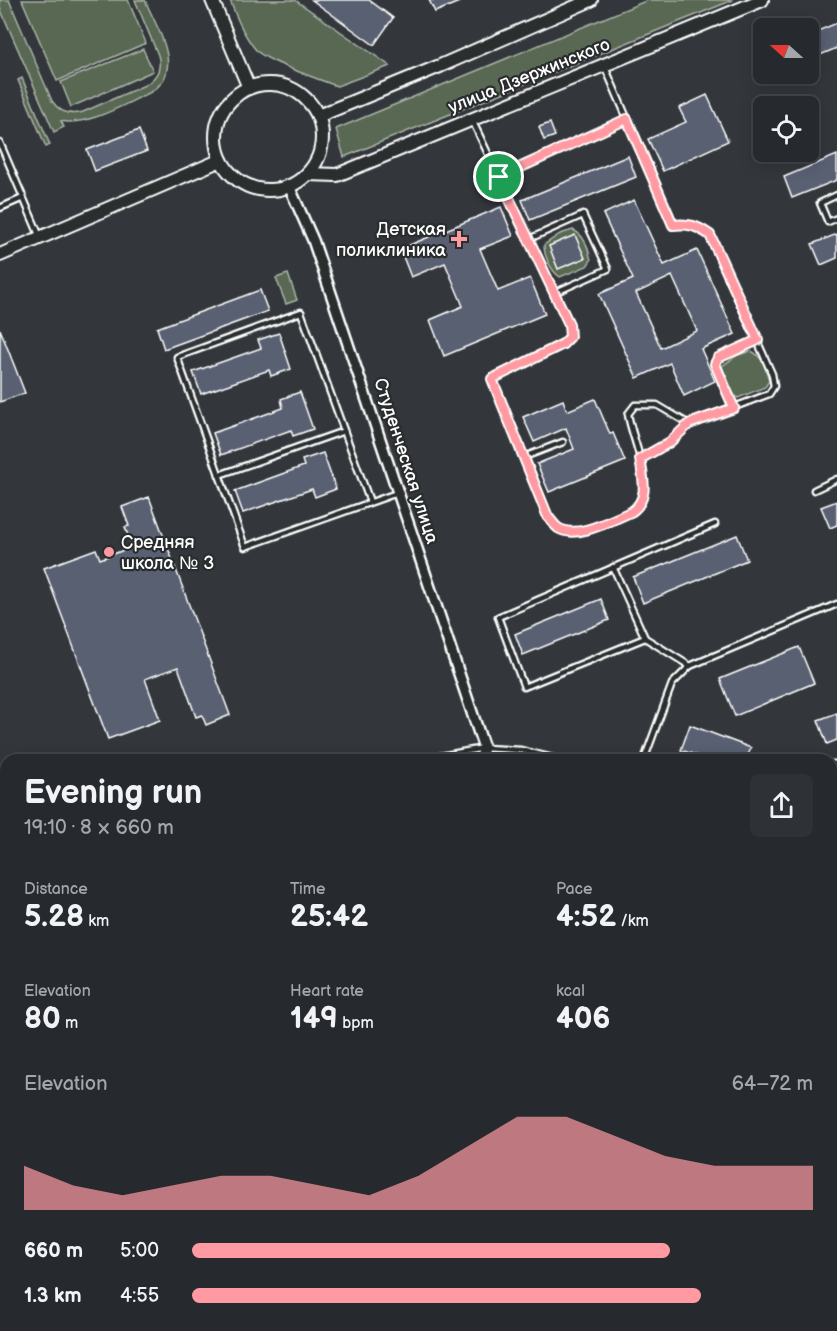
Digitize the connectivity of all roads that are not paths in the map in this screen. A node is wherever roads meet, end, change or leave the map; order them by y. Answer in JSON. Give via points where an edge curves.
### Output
{"nodes":[{"id":1,"x":212,"y":0,"type":"edge"},
{"id":2,"x":591,"y":0,"type":"edge"},
{"id":3,"x":762,"y":0,"type":"edge"},
{"id":4,"x":604,"y":65,"type":"junction"},
{"id":5,"x":249,"y":88,"type":"junction"},
{"id":6,"x":318,"y":116,"type":"junction"},
{"id":7,"x":471,"y":119,"type":"junction"},
{"id":8,"x":627,"y":119,"type":"junction"},
{"id":9,"x":0,"y":143,"type":"edge"},
{"id":10,"x":221,"y":160,"type":"junction"},
{"id":11,"x":308,"y":174,"type":"junction"},
{"id":12,"x":499,"y":177,"type":"junction"},
{"id":13,"x":289,"y":186,"type":"junction"},
{"id":14,"x":837,"y":195,"type":"edge"},
{"id":15,"x":24,"y":198,"type":"junction"},
{"id":16,"x":0,"y":208,"type":"edge"},
{"id":17,"x":837,"y":218,"type":"edge"},
{"id":18,"x":41,"y":238,"type":"junction"},
{"id":19,"x":529,"y":239,"type":"junction"},
{"id":20,"x":0,"y":255,"type":"edge"},
{"id":21,"x":554,"y":293,"type":"junction"},
{"id":22,"x":758,"y":340,"type":"junction"},
{"id":23,"x":734,"y":408,"type":"junction"},
{"id":24,"x":689,"y":424,"type":"junction"},
{"id":25,"x":344,"y":431,"type":"junction"},
{"id":26,"x":563,"y":442,"type":"dead end"},
{"id":27,"x":524,"y":457,"type":"junction"},
{"id":28,"x":640,"y":459,"type":"junction"},
{"id":29,"x":219,"y":475,"type":"junction"},
{"id":30,"x":837,"y":480,"type":"edge"},
{"id":31,"x":814,"y":490,"type":"dead end"},
{"id":32,"x":397,"y":493,"type":"junction"},
{"id":33,"x":370,"y":502,"type":"junction"},
{"id":34,"x":715,"y":524,"type":"dead end"},
{"id":35,"x":613,"y":567,"type":"junction"},
{"id":36,"x":837,"y":604,"type":"edge"},
{"id":37,"x":645,"y":638,"type":"junction"},
{"id":38,"x":690,"y":666,"type":"junction"},
{"id":39,"x":484,"y":748,"type":"junction"},
{"id":40,"x":452,"y":754,"type":"edge"},
{"id":41,"x":482,"y":754,"type":"edge"},
{"id":42,"x":537,"y":754,"type":"edge"},
{"id":43,"x":646,"y":754,"type":"edge"}],
"edges":[{"from":1,"to":5,"type":"street"},
{"from":2,"to":6,"type":"street"},
{"from":3,"to":4,"type":"street","name":"улица Дзержинского"},
{"from":4,"to":7,"type":"street","name":"улица Дзержинского"},
{"from":4,"to":8,"type":"lane"},
{"from":5,"to":6,"type":"street","via":[[276,84],[292,88],[306,98]]},
{"from":5,"to":10,"type":"street","via":[[234,97],[217,124]]},
{"from":6,"to":11,"type":"street","via":[[323,144]]},
{"from":7,"to":11,"type":"street","name":"улица Дзержинского","via":[[337,175]]},
{"from":7,"to":12,"type":"lane"},
{"from":8,"to":12,"type":"lane"},
{"from":8,"to":22,"type":"lane","via":[[673,225],[698,226],[710,235]]},
{"from":9,"to":15,"type":"lane"},
{"from":10,"to":13,"type":"street","via":[[246,185],[269,191]]},
{"from":10,"to":18,"type":"street"},
{"from":11,"to":13,"type":"street"},
{"from":12,"to":19,"type":"lane"},
{"from":13,"to":32,"type":"street","name":"Студенческая улица","via":[[313,240]]},
{"from":14,"to":17,"type":"lane","via":[[820,202],[828,222]]},
{"from":15,"to":16,"type":"lane"},
{"from":15,"to":18,"type":"lane"},
{"from":18,"to":20,"type":"street"},
{"from":19,"to":21,"type":"lane"},
{"from":19,"to":21,"type":"lane","via":[[583,214],[608,269]]},
{"from":21,"to":27,"type":"lane","via":[[569,324],[570,337],[492,379]]},
{"from":22,"to":23,"type":"lane","via":[[774,386],[769,394]]},
{"from":22,"to":23,"type":"lane","via":[[718,358],[715,364]]},
{"from":23,"to":24,"type":"lane"},
{"from":24,"to":28,"type":"lane","via":[[670,442]]},
{"from":24,"to":28,"type":"lane","via":[[657,405],[635,405],[628,414]]},
{"from":25,"to":29,"type":"lane"},
{"from":25,"to":29,"type":"lane","via":[[301,312],[177,357]]},
{"from":25,"to":33,"type":"lane"},
{"from":26,"to":27,"type":"lane"},
{"from":27,"to":28,"type":"lane","via":[[548,517],[557,527],[579,532],[638,507],[644,489]]},
{"from":29,"to":33,"type":"lane","via":[[245,548]]},
{"from":30,"to":31,"type":"lane"},
{"from":32,"to":33,"type":"lane"},
{"from":32,"to":39,"type":"street","name":"Студенческая улица"},
{"from":34,"to":35,"type":"lane"},
{"from":35,"to":37,"type":"lane"},
{"from":35,"to":37,"type":"lane","via":[[498,617],[524,687]]},
{"from":36,"to":38,"type":"lane"},
{"from":37,"to":38,"type":"lane"},
{"from":38,"to":43,"type":"lane","via":[[672,684]]},
{"from":39,"to":40,"type":"lane"},
{"from":39,"to":41,"type":"street"},
{"from":39,"to":42,"type":"lane"}]}
